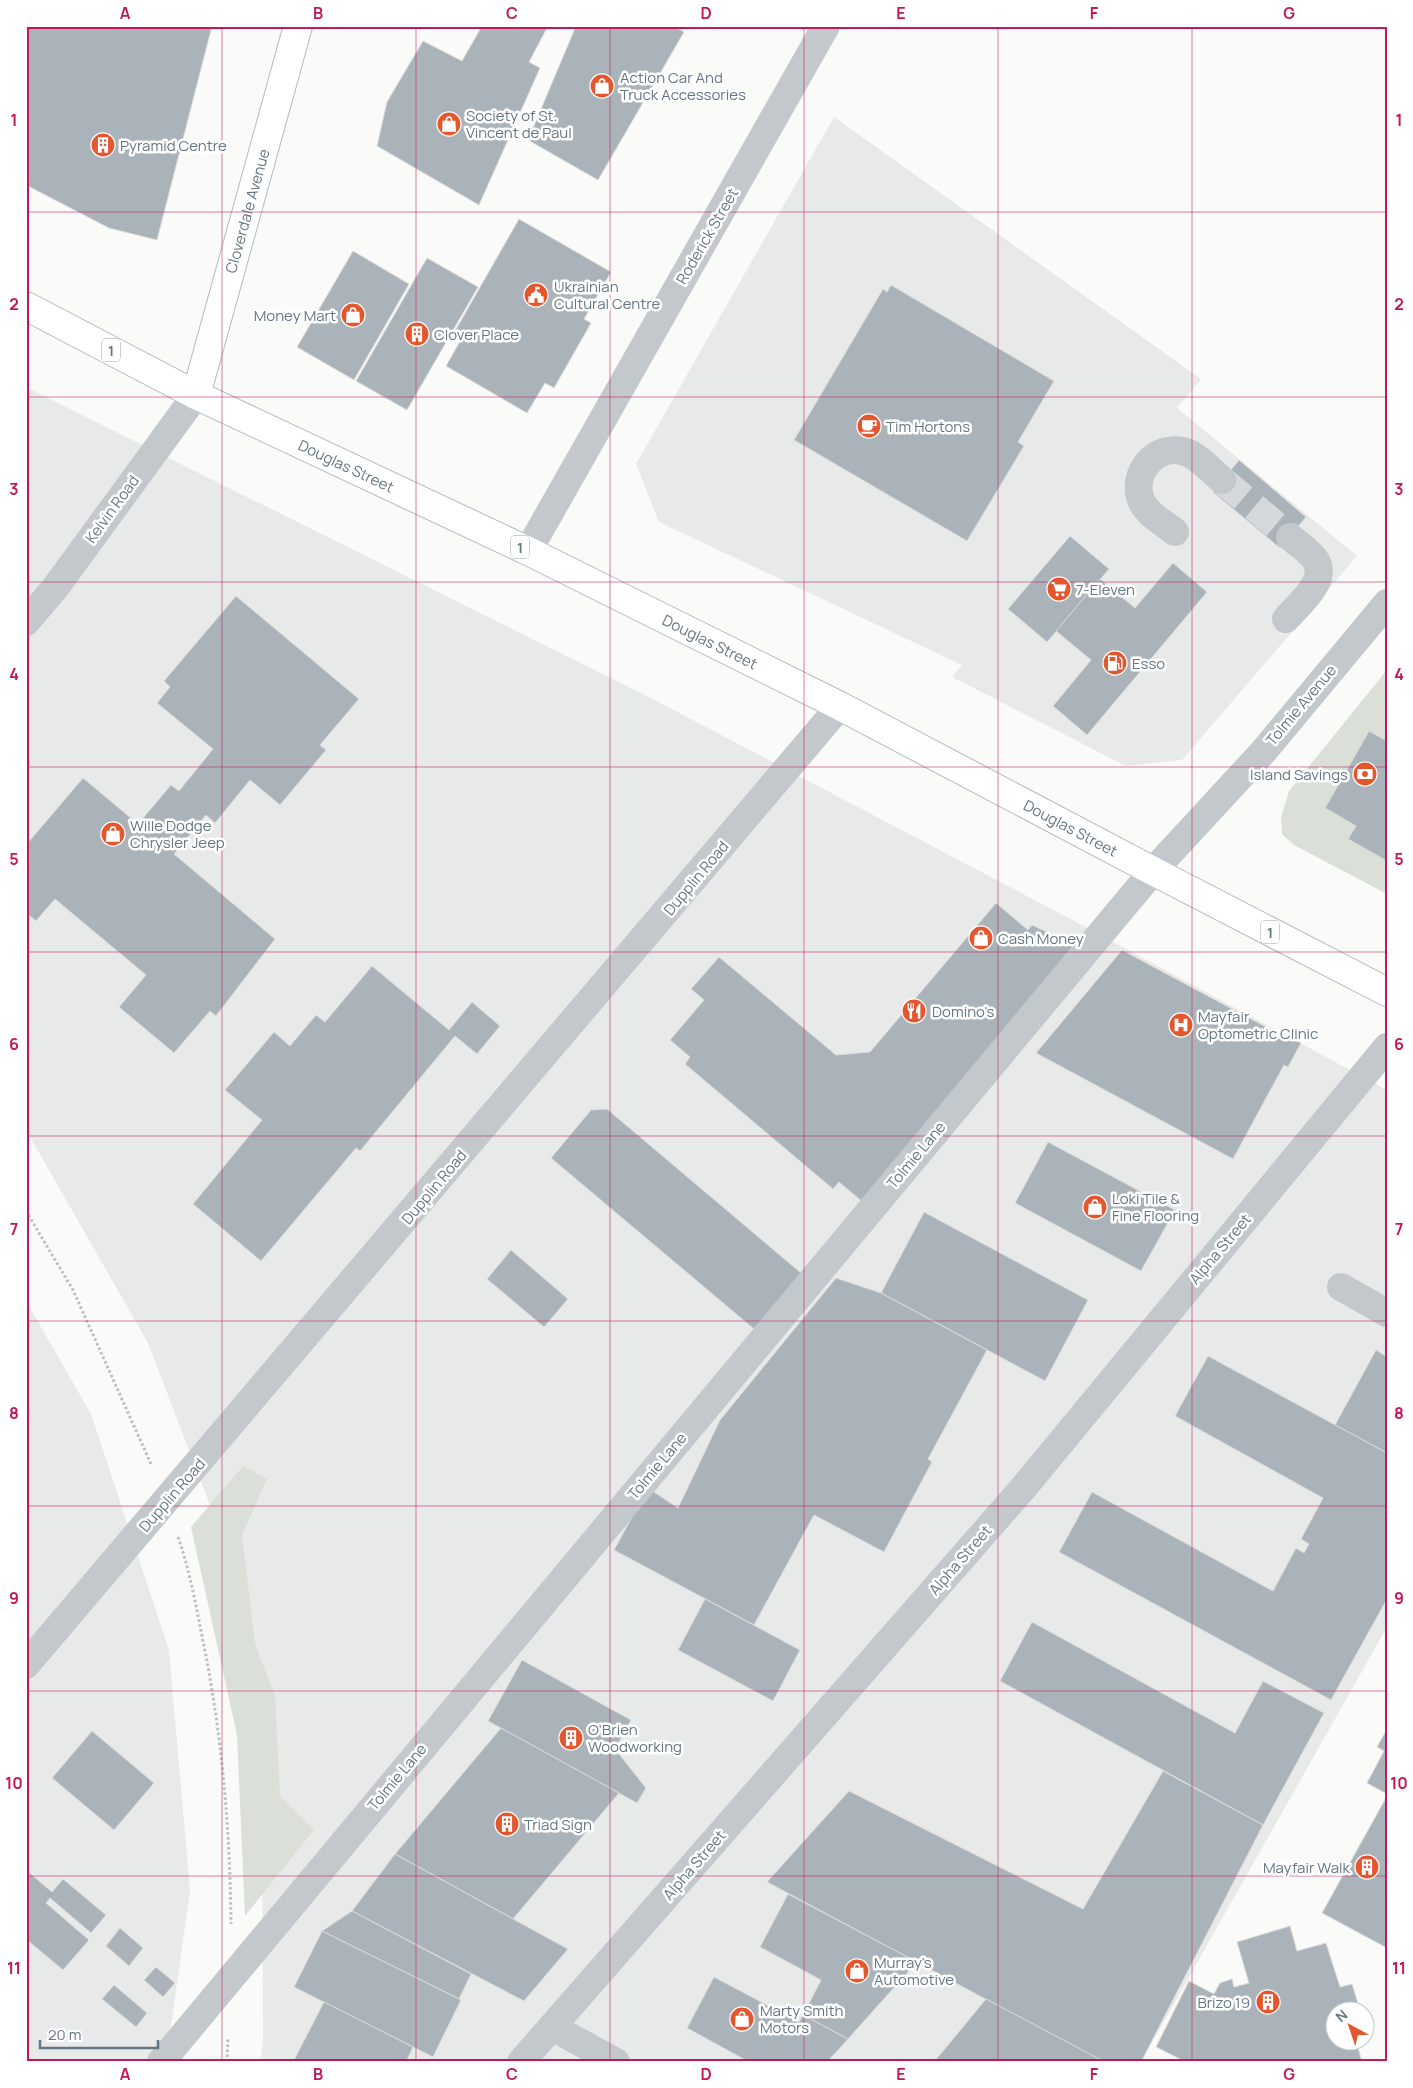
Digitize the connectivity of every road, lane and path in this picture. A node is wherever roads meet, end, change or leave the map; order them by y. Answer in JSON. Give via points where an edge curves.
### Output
{"nodes":[{"id":1,"x":298,"y":26,"type":"edge"},
{"id":2,"x":826,"y":26,"type":"edge"},
{"id":3,"x":26,"y":306,"type":"edge"},
{"id":4,"x":196,"y":395,"type":"junction"},
{"id":5,"x":1222,"y":480,"type":"tunnel mouth"},
{"id":6,"x":1175,"y":532,"type":"dead end"},
{"id":7,"x":1290,"y":537,"type":"tunnel mouth"},
{"id":8,"x":528,"y":550,"type":"junction"},
{"id":9,"x":1387,"y":604,"type":"edge"},
{"id":10,"x":1286,"y":619,"type":"dead end"},
{"id":11,"x":26,"y":622,"type":"edge"},
{"id":12,"x":840,"y":706,"type":"junction"},
{"id":13,"x":1153,"y":871,"type":"junction"},
{"id":14,"x":1387,"y":992,"type":"edge"},
{"id":15,"x":1387,"y":1047,"type":"edge"},
{"id":16,"x":26,"y":1212,"type":"edge"},
{"id":17,"x":1341,"y":1287,"type":"dead end"},
{"id":18,"x":1387,"y":1313,"type":"edge"},
{"id":19,"x":167,"y":1501,"type":"junction"},
{"id":20,"x":26,"y":1665,"type":"edge"},
{"id":21,"x":231,"y":1976,"type":"junction"},
{"id":22,"x":552,"y":2027,"type":"junction"},
{"id":23,"x":229,"y":2033,"type":"dead end"},
{"id":24,"x":161,"y":2062,"type":"edge"},
{"id":25,"x":227,"y":2062,"type":"edge"},
{"id":26,"x":521,"y":2062,"type":"edge"},
{"id":27,"x":616,"y":2062,"type":"edge"}],
"edges":[{"from":1,"to":4,"type":"main road","name":"Cloverdale Avenue"},
{"from":2,"to":8,"type":"street","name":"Roderick Street"},
{"from":3,"to":4,"type":"main road","name":"Douglas Street","number":"1"},
{"from":4,"to":8,"type":"main road","name":"Douglas Street","number":"1"},
{"from":4,"to":11,"type":"street","name":"Kelvin Road"},
{"from":5,"to":6,"type":"street","via":[[1192,454],[1180,450],[1163,452],[1148,461],[1138,485],[1140,497],[1146,508]]},
{"from":7,"to":10,"type":"street","via":[[1315,559],[1319,572],[1312,588]]},
{"from":8,"to":12,"type":"main road","name":"Douglas Street","number":"1"},
{"from":9,"to":13,"type":"street","name":"Tolmie Avenue","via":[[1263,752]]},
{"from":12,"to":13,"type":"main road","name":"Douglas Street","number":"1"},
{"from":12,"to":19,"type":"street","name":"Dupplin Road"},
{"from":13,"to":14,"type":"main road","name":"Douglas Street","number":"1"},
{"from":13,"to":21,"type":"street","name":"Tolmie Lane"},
{"from":15,"to":22,"type":"street","name":"Alpha Street","via":[[1024,1486]]},
{"from":16,"to":19,"type":"path","via":[[73,1290]]},
{"from":17,"to":18,"type":"street"},
{"from":19,"to":20,"type":"street","name":"Dupplin Road"},
{"from":19,"to":21,"type":"path","via":[[189,1571],[213,1690],[224,1779],[231,1901]]},
{"from":21,"to":24,"type":"street","name":"Tolmie Lane"},
{"from":22,"to":26,"type":"street","name":"Alpha Street"},
{"from":22,"to":27,"type":"street"},
{"from":23,"to":25,"type":"path"}]}
